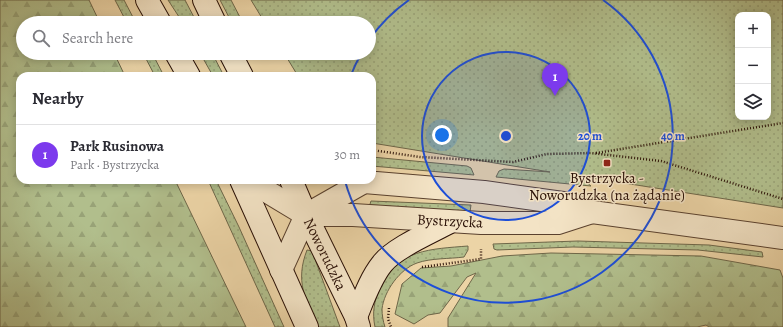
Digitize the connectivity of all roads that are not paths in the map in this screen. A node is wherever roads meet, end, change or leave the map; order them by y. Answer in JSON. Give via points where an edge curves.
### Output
{"nodes":[{"id":1,"x":147,"y":0,"type":"edge"},
{"id":2,"x":204,"y":0,"type":"edge"},
{"id":3,"x":156,"y":16,"type":"edge"},
{"id":4,"x":212,"y":16,"type":"edge"},
{"id":5,"x":180,"y":60,"type":"edge"},
{"id":6,"x":234,"y":60,"type":"edge"},
{"id":7,"x":187,"y":72,"type":"edge"},
{"id":8,"x":240,"y":72,"type":"edge"},
{"id":9,"x":376,"y":182,"type":"edge"},
{"id":10,"x":243,"y":184,"type":"edge"},
{"id":11,"x":255,"y":184,"type":"edge"},
{"id":12,"x":293,"y":184,"type":"edge"},
{"id":13,"x":356,"y":184,"type":"edge"},
{"id":14,"x":592,"y":212,"type":"junction"},
{"id":15,"x":306,"y":215,"type":"junction"},
{"id":16,"x":450,"y":222,"type":"junction"},
{"id":17,"x":783,"y":238,"type":"edge"},
{"id":18,"x":281,"y":270,"type":"junction"},
{"id":19,"x":358,"y":322,"type":"edge"},
{"id":20,"x":307,"y":327,"type":"edge"}],
"edges":[{"from":1,"to":3,"type":"street"},
{"from":2,"to":4,"type":"street"},
{"from":5,"to":7,"type":"street"},
{"from":6,"to":8,"type":"street"},
{"from":9,"to":14,"type":"street","name":"Bystrzycka","via":[[484,192],[570,204]]},
{"from":10,"to":18,"type":"street"},
{"from":11,"to":15,"type":"street"},
{"from":12,"to":15,"type":"street","name":"Noworudzka"},
{"from":13,"to":15,"type":"street","name":"Bystrzycka"},
{"from":14,"to":16,"type":"street","name":"Bystrzycka","via":[[558,223]]},
{"from":14,"to":17,"type":"street","name":"Bystrzycka"},
{"from":15,"to":16,"type":"street","name":"Bystrzycka","via":[[353,215]]},
{"from":15,"to":18,"type":"street"},
{"from":15,"to":19,"type":"street","name":"Noworudzka"},
{"from":16,"to":19,"type":"street","via":[[401,248],[382,263],[369,287]]},
{"from":18,"to":20,"type":"street"}]}
